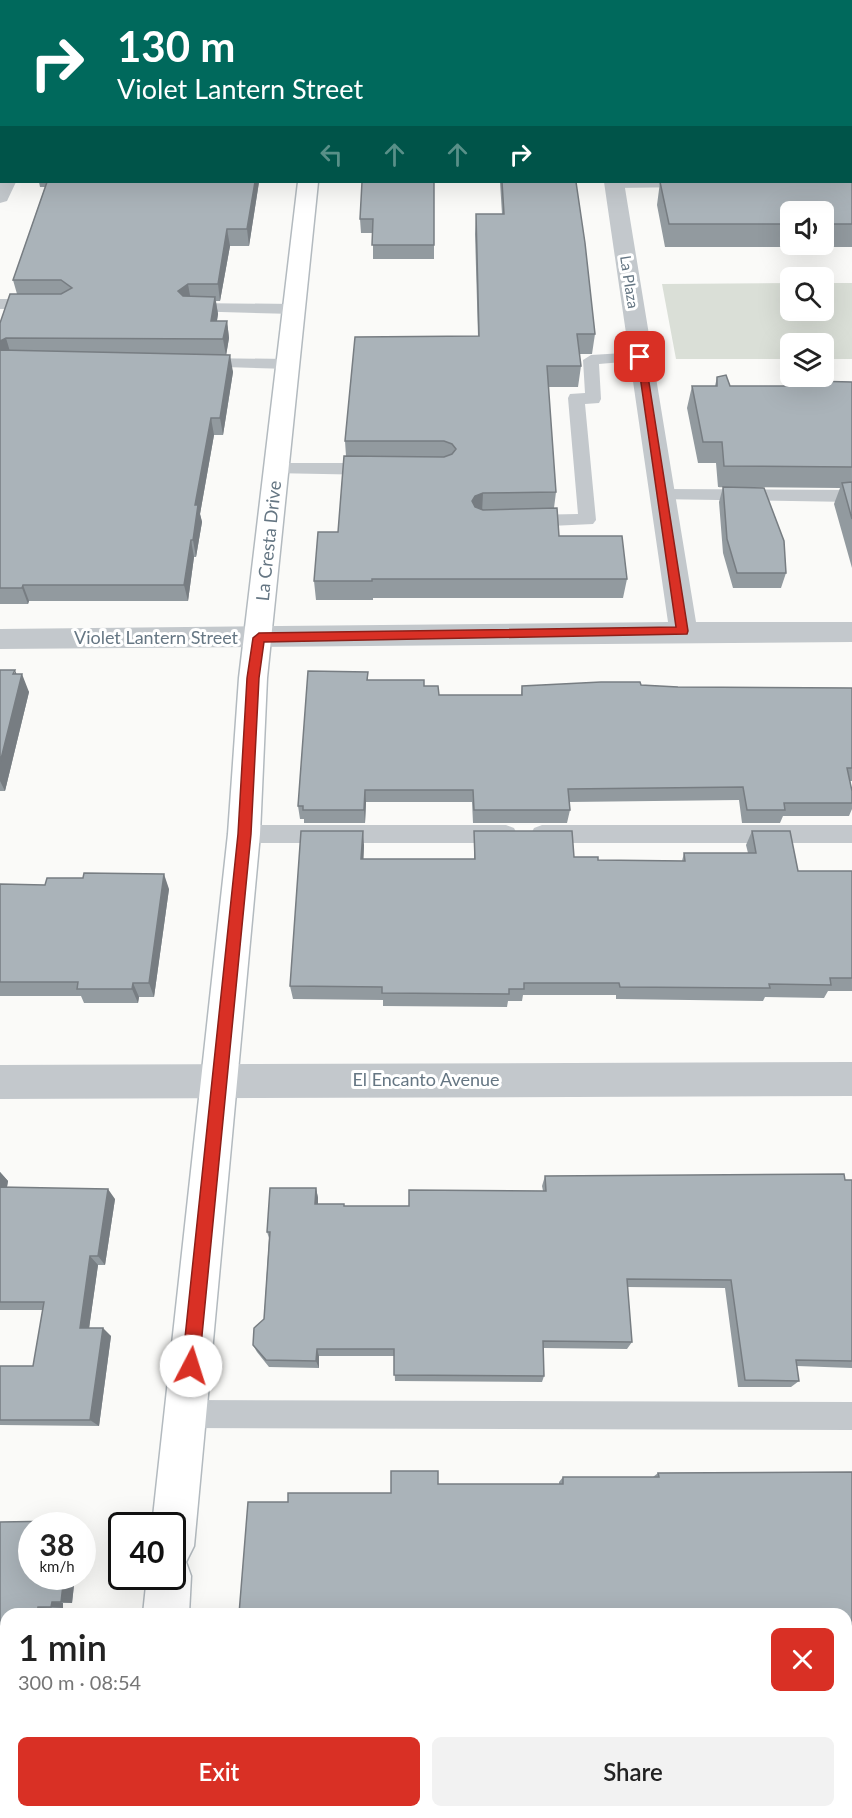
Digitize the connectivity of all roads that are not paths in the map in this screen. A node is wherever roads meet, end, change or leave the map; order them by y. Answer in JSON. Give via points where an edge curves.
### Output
{"nodes":[{"id":1,"x":6,"y":183,"type":"edge"},
{"id":2,"x":308,"y":183,"type":"edge"},
{"id":3,"x":614,"y":183,"type":"edge"},
{"id":4,"x":669,"y":183,"type":"edge"},
{"id":5,"x":703,"y":183,"type":"edge"},
{"id":6,"x":0,"y":197,"type":"edge"},
{"id":7,"x":0,"y":304,"type":"edge"},
{"id":8,"x":55,"y":304,"type":"edge"},
{"id":9,"x":190,"y":308,"type":"edge"},
{"id":10,"x":294,"y":309,"type":"junction"},
{"id":11,"x":640,"y":357,"type":"junction"},
{"id":12,"x":184,"y":363,"type":"edge"},
{"id":13,"x":289,"y":364,"type":"junction"},
{"id":14,"x":277,"y":469,"type":"junction"},
{"id":15,"x":396,"y":469,"type":"edge"},
{"id":16,"x":662,"y":495,"type":"junction"},
{"id":17,"x":852,"y":496,"type":"edge"},
{"id":18,"x":517,"y":521,"type":"edge"},
{"id":19,"x":682,"y":631,"type":"junction"},
{"id":20,"x":852,"y":632,"type":"edge"},
{"id":21,"x":259,"y":638,"type":"junction"},
{"id":22,"x":0,"y":639,"type":"edge"},
{"id":23,"x":244,"y":834,"type":"junction"},
{"id":24,"x":852,"y":834,"type":"edge"},
{"id":25,"x":852,"y":1079,"type":"edge"},
{"id":26,"x":219,"y":1081,"type":"junction"},
{"id":27,"x":0,"y":1082,"type":"edge"},
{"id":28,"x":186,"y":1414,"type":"junction"},
{"id":29,"x":852,"y":1416,"type":"edge"},
{"id":30,"x":176,"y":1512,"type":"edge"},
{"id":31,"x":169,"y":1590,"type":"edge"},
{"id":32,"x":167,"y":1608,"type":"edge"}],
"edges":[{"from":1,"to":6,"type":"street"},
{"from":2,"to":10,"type":"street","name":"La Cresta Drive"},
{"from":3,"to":4,"type":"lane"},
{"from":3,"to":11,"type":"street","name":"La Plaza"},
{"from":4,"to":5,"type":"lane"},
{"from":7,"to":8,"type":"lane"},
{"from":9,"to":10,"type":"lane"},
{"from":10,"to":13,"type":"street","name":"La Cresta Drive"},
{"from":11,"to":16,"type":"street","name":"La Plaza"},
{"from":11,"to":18,"type":"lane","via":[[591,360],[593,399],[576,398],[587,520]]},
{"from":12,"to":13,"type":"lane"},
{"from":13,"to":14,"type":"street","name":"La Cresta Drive"},
{"from":14,"to":15,"type":"lane"},
{"from":14,"to":21,"type":"street","name":"La Cresta Drive"},
{"from":16,"to":17,"type":"lane"},
{"from":16,"to":19,"type":"street","name":"La Plaza"},
{"from":19,"to":20,"type":"street","name":"Violet Lantern Street"},
{"from":19,"to":21,"type":"street","name":"Violet Lantern Street"},
{"from":21,"to":22,"type":"street","name":"Violet Lantern Street"},
{"from":21,"to":23,"type":"street","name":"La Cresta Drive"},
{"from":23,"to":24,"type":"lane"},
{"from":23,"to":26,"type":"street","name":"La Cresta Drive"},
{"from":25,"to":26,"type":"street","name":"El Encanto Avenue"},
{"from":26,"to":27,"type":"street","name":"El Encanto Avenue"},
{"from":26,"to":28,"type":"street","name":"La Cresta Drive"},
{"from":28,"to":29,"type":"lane"},
{"from":28,"to":30,"type":"street","name":"La Cresta Drive"},
{"from":31,"to":32,"type":"street"}]}
